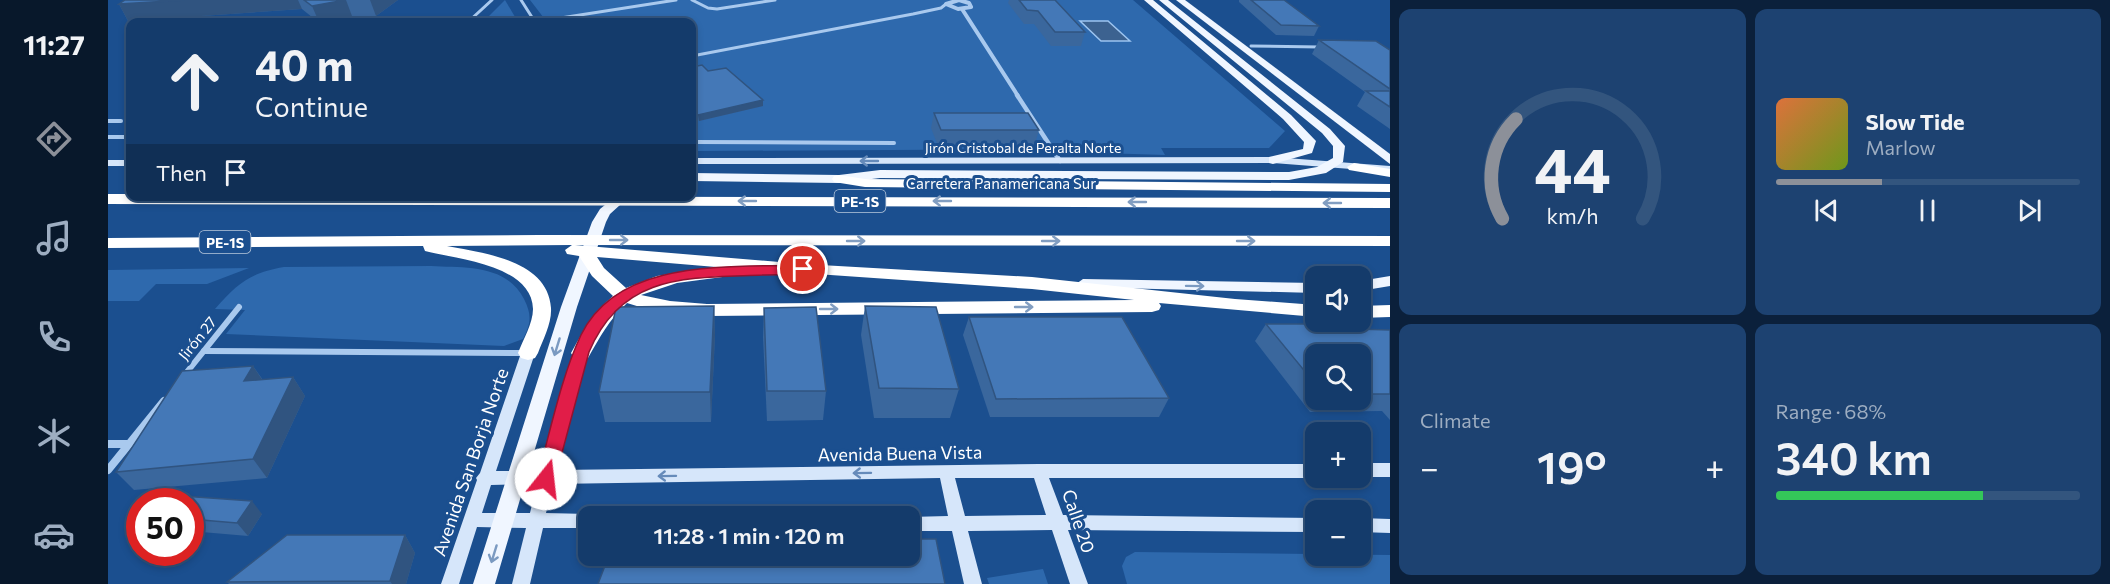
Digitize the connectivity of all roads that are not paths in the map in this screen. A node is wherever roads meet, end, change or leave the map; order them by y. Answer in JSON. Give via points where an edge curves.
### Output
{"nodes":[{"id":1,"x":492,"y":0,"type":"edge"},
{"id":2,"x":521,"y":0,"type":"edge"},
{"id":3,"x":676,"y":0,"type":"edge"},
{"id":4,"x":692,"y":0,"type":"edge"},
{"id":5,"x":775,"y":0,"type":"edge"},
{"id":6,"x":955,"y":0,"type":"edge"},
{"id":7,"x":1148,"y":0,"type":"edge"},
{"id":8,"x":1163,"y":0,"type":"edge"},
{"id":9,"x":1180,"y":0,"type":"edge"},
{"id":10,"x":1189,"y":0,"type":"edge"},
{"id":11,"x":946,"y":4,"type":"junction"},
{"id":12,"x":962,"y":9,"type":"junction"},
{"id":13,"x":472,"y":18,"type":"edge"},
{"id":14,"x":532,"y":18,"type":"edge"},
{"id":15,"x":561,"y":18,"type":"edge"},
{"id":16,"x":1251,"y":46,"type":"junction"},
{"id":17,"x":1325,"y":47,"type":"edge"},
{"id":18,"x":696,"y":55,"type":"edge"},
{"id":19,"x":108,"y":121,"type":"edge"},
{"id":20,"x":122,"y":121,"type":"dead end"},
{"id":21,"x":108,"y":136,"type":"edge"},
{"id":22,"x":126,"y":137,"type":"edge"},
{"id":23,"x":696,"y":142,"type":"edge"},
{"id":24,"x":894,"y":143,"type":"dead end"},
{"id":25,"x":1390,"y":147,"type":"edge"},
{"id":26,"x":1273,"y":160,"type":"junction"},
{"id":27,"x":1390,"y":160,"type":"edge"},
{"id":28,"x":696,"y":161,"type":"edge"},
{"id":29,"x":1060,"y":161,"type":"junction"},
{"id":30,"x":108,"y":163,"type":"edge"},
{"id":31,"x":126,"y":163,"type":"edge"},
{"id":32,"x":1354,"y":167,"type":"joint"},
{"id":33,"x":1390,"y":171,"type":"edge"},
{"id":34,"x":696,"y":177,"type":"edge"},
{"id":35,"x":839,"y":179,"type":"junction"},
{"id":36,"x":1390,"y":188,"type":"edge"},
{"id":37,"x":108,"y":199,"type":"edge"},
{"id":38,"x":126,"y":199,"type":"edge"},
{"id":39,"x":696,"y":200,"type":"edge"},
{"id":40,"x":618,"y":201,"type":"edge"},
{"id":41,"x":1390,"y":203,"type":"edge"},
{"id":42,"x":539,"y":240,"type":"junction"},
{"id":43,"x":413,"y":241,"type":"junction"},
{"id":44,"x":1390,"y":241,"type":"edge"},
{"id":45,"x":108,"y":243,"type":"edge"},
{"id":46,"x":587,"y":255,"type":"junction"},
{"id":47,"x":803,"y":269,"type":"junction"},
{"id":48,"x":1390,"y":281,"type":"edge"},
{"id":49,"x":1032,"y":283,"type":"junction"},
{"id":50,"x":1371,"y":284,"type":"edge"},
{"id":51,"x":1305,"y":288,"type":"edge"},
{"id":52,"x":1235,"y":305,"type":"junction"},
{"id":53,"x":239,"y":307,"type":"dead end"},
{"id":54,"x":1305,"y":310,"type":"edge"},
{"id":55,"x":1390,"y":311,"type":"edge"},
{"id":56,"x":1371,"y":312,"type":"edge"},
{"id":57,"x":204,"y":351,"type":"junction"},
{"id":58,"x":581,"y":352,"type":"joint"},
{"id":59,"x":528,"y":353,"type":"junction"},
{"id":60,"x":174,"y":388,"type":"edge"},
{"id":61,"x":166,"y":398,"type":"edge"},
{"id":62,"x":108,"y":444,"type":"edge"},
{"id":63,"x":129,"y":444,"type":"junction"},
{"id":64,"x":108,"y":470,"type":"edge"},
{"id":65,"x":1371,"y":470,"type":"edge"},
{"id":66,"x":1390,"y":470,"type":"edge"},
{"id":67,"x":1039,"y":471,"type":"junction"},
{"id":68,"x":1305,"y":471,"type":"edge"},
{"id":69,"x":946,"y":472,"type":"junction"},
{"id":70,"x":484,"y":478,"type":"junction"},
{"id":71,"x":546,"y":479,"type":"junction"},
{"id":72,"x":471,"y":520,"type":"junction"},
{"id":73,"x":537,"y":521,"type":"junction"},
{"id":74,"x":578,"y":521,"type":"edge"},
{"id":75,"x":1057,"y":522,"type":"junction"},
{"id":76,"x":920,"y":524,"type":"edge"},
{"id":77,"x":959,"y":524,"type":"junction"},
{"id":78,"x":1305,"y":525,"type":"edge"},
{"id":79,"x":1371,"y":525,"type":"edge"},
{"id":80,"x":1390,"y":526,"type":"edge"},
{"id":81,"x":450,"y":584,"type":"edge"},
{"id":82,"x":484,"y":584,"type":"edge"},
{"id":83,"x":521,"y":584,"type":"edge"},
{"id":84,"x":973,"y":584,"type":"edge"},
{"id":85,"x":1079,"y":584,"type":"edge"}],
"edges":[{"from":1,"to":13,"type":"lane"},
{"from":2,"to":14,"type":"lane"},
{"from":3,"to":15,"type":"lane"},
{"from":4,"to":5,"type":"lane","via":[[717,9]]},
{"from":6,"to":11,"type":"street"},
{"from":6,"to":12,"type":"street","via":[[972,5]]},
{"from":7,"to":26,"type":"main road","via":[[1287,117],[1310,141],[1308,151]]},
{"from":8,"to":35,"type":"main road","via":[[1326,131],[1339,146],[1340,159],[1330,168],[1300,175],[880,174]]},
{"from":9,"to":27,"type":"main road"},
{"from":10,"to":16,"type":"main road"},
{"from":11,"to":12,"type":"street"},
{"from":11,"to":18,"type":"lane","via":[[913,14]]},
{"from":12,"to":29,"type":"street"},
{"from":16,"to":17,"type":"lane"},
{"from":16,"to":25,"type":"main road"},
{"from":19,"to":20,"type":"lane"},
{"from":21,"to":22,"type":"lane"},
{"from":23,"to":24,"type":"lane"},
{"from":26,"to":29,"type":"main road","name":"Jirón Cristobal de Peralta Norte"},
{"from":26,"to":32,"type":"main road","name":"Jirón Cristobal de Peralta Norte"},
{"from":29,"to":28,"type":"main road","name":"Jirón Cristobal de Peralta Norte","one_way":true},
{"from":30,"to":31,"type":"main road"},
{"from":32,"to":33,"type":"highway"},
{"from":34,"to":35,"type":"main road"},
{"from":35,"to":36,"type":"highway","via":[[865,183]]},
{"from":37,"to":38,"type":"highway","name":"Carretera Panamericana Sur","number":"PE-1S"},
{"from":41,"to":39,"type":"highway","name":"Carretera Panamericana Sur","number":"PE-1S","one_way":true},
{"from":40,"to":46,"type":"main road","via":[[599,222]]},
{"from":42,"to":43,"type":"highway","number":"PE-1S"},
{"from":42,"to":44,"type":"highway","number":"PE-1S","one_way":true},
{"from":42,"to":47,"type":"highway","via":[[580,252]]},
{"from":43,"to":45,"type":"highway","number":"PE-1S"},
{"from":43,"to":59,"type":"highway","via":[[509,266],[536,286],[542,309]]},
{"from":46,"to":52,"type":"highway","one_way":true,"via":[[603,277],[629,299],[668,308]]},
{"from":46,"to":82,"type":"main road","one_way":true},
{"from":47,"to":49,"type":"highway"},
{"from":47,"to":58,"type":"highway","via":[[662,279],[630,292],[607,310]]},
{"from":48,"to":50,"type":"main road"},
{"from":49,"to":51,"type":"main road","one_way":true},
{"from":49,"to":52,"type":"highway"},
{"from":52,"to":54,"type":"highway"},
{"from":53,"to":57,"type":"street","name":"Jirón 27"},
{"from":55,"to":56,"type":"highway"},
{"from":57,"to":59,"type":"street"},
{"from":57,"to":60,"type":"street","name":"Jirón 27"},
{"from":58,"to":71,"type":"main road"},
{"from":59,"to":70,"type":"main road","name":"Avenida San Borja Norte"},
{"from":61,"to":63,"type":"street"},
{"from":62,"to":63,"type":"street"},
{"from":63,"to":64,"type":"street"},
{"from":65,"to":66,"type":"main road"},
{"from":67,"to":68,"type":"main road","name":"Avenida Buena Vista"},
{"from":67,"to":69,"type":"main road","name":"Avenida Buena Vista"},
{"from":67,"to":75,"type":"main road","name":"Calle 20"},
{"from":69,"to":71,"type":"main road","name":"Avenida Buena Vista","one_way":true},
{"from":69,"to":77,"type":"main road"},
{"from":70,"to":71,"type":"main road","name":"Avenida Buena Vista"},
{"from":70,"to":72,"type":"main road","name":"Avenida San Borja Norte"},
{"from":71,"to":73,"type":"main road"},
{"from":72,"to":73,"type":"main road"},
{"from":72,"to":81,"type":"main road","name":"Avenida San Borja Norte"},
{"from":73,"to":74,"type":"main road"},
{"from":73,"to":83,"type":"main road"},
{"from":75,"to":77,"type":"main road"},
{"from":75,"to":78,"type":"main road"},
{"from":75,"to":85,"type":"main road","name":"Calle 20"},
{"from":76,"to":77,"type":"main road"},
{"from":77,"to":84,"type":"main road"},
{"from":79,"to":80,"type":"main road"}]}
